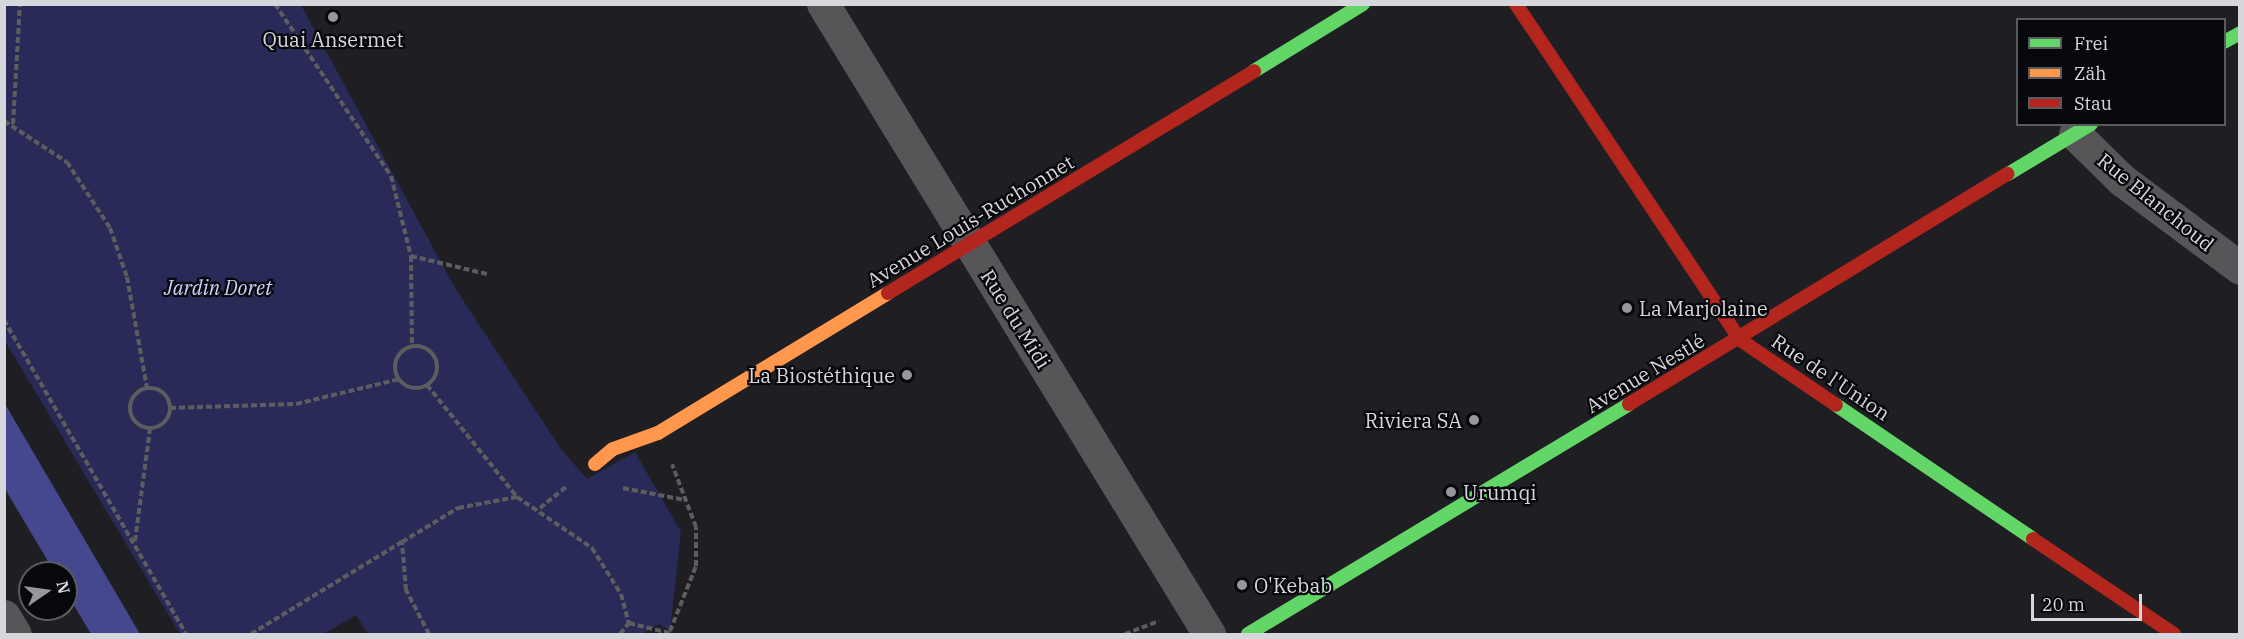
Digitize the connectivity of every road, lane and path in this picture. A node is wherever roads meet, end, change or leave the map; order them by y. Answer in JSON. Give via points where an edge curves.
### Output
{"nodes":[{"id":1,"x":20,"y":4,"type":"edge"},
{"id":2,"x":164,"y":4,"type":"edge"},
{"id":3,"x":208,"y":4,"type":"edge"},
{"id":4,"x":276,"y":4,"type":"edge"},
{"id":5,"x":823,"y":4,"type":"edge"},
{"id":6,"x":1363,"y":4,"type":"edge"},
{"id":7,"x":1516,"y":4,"type":"edge"},
{"id":8,"x":2240,"y":33,"type":"edge"},
{"id":9,"x":2226,"y":41,"type":"edge"},
{"id":10,"x":4,"y":121,"type":"edge"},
{"id":11,"x":13,"y":124,"type":"junction"},
{"id":12,"x":2083,"y":129,"type":"edge"},
{"id":13,"x":970,"y":244,"type":"junction"},
{"id":14,"x":411,"y":256,"type":"junction"},
{"id":15,"x":2240,"y":268,"type":"edge"},
{"id":16,"x":488,"y":274,"type":"dead end"},
{"id":17,"x":4,"y":320,"type":"edge"},
{"id":18,"x":1739,"y":339,"type":"junction"},
{"id":19,"x":412,"y":347,"type":"junction"},
{"id":20,"x":399,"y":379,"type":"junction"},
{"id":21,"x":427,"y":385,"type":"junction"},
{"id":22,"x":147,"y":388,"type":"junction"},
{"id":23,"x":170,"y":408,"type":"junction"},
{"id":24,"x":150,"y":428,"type":"junction"},
{"id":25,"x":658,"y":433,"type":"junction"},
{"id":26,"x":595,"y":464,"type":"dead end"},
{"id":27,"x":619,"y":487,"type":"dead end"},
{"id":28,"x":517,"y":497,"type":"junction"},
{"id":29,"x":686,"y":500,"type":"junction"},
{"id":30,"x":135,"y":542,"type":"junction"},
{"id":31,"x":402,"y":542,"type":"junction"},
{"id":32,"x":4,"y":616,"type":"edge"},
{"id":33,"x":1164,"y":620,"type":"dead end"},
{"id":34,"x":629,"y":623,"type":"junction"},
{"id":35,"x":671,"y":633,"type":"edge"},
{"id":36,"x":15,"y":634,"type":"edge"},
{"id":37,"x":186,"y":634,"type":"edge"},
{"id":38,"x":251,"y":634,"type":"edge"},
{"id":39,"x":429,"y":634,"type":"edge"},
{"id":40,"x":620,"y":634,"type":"edge"},
{"id":41,"x":1125,"y":634,"type":"edge"},
{"id":42,"x":1209,"y":634,"type":"edge"},
{"id":43,"x":1248,"y":634,"type":"edge"},
{"id":44,"x":2174,"y":634,"type":"edge"}],
"edges":[{"from":1,"to":11,"type":"path"},
{"from":2,"to":3,"type":"path"},
{"from":4,"to":14,"type":"path","via":[[391,176]]},
{"from":5,"to":13,"type":"street","name":"Rue du Midi"},
{"from":6,"to":13,"type":"street","name":"Avenue Louis-Ruchonnet"},
{"from":7,"to":18,"type":"street","name":"Rue de l'Union"},
{"from":8,"to":9,"type":"street"},
{"from":10,"to":11,"type":"path"},
{"from":11,"to":22,"type":"path","via":[[67,162],[110,228],[127,277]]},
{"from":12,"to":15,"type":"street","name":"Rue Blanchoud","via":[[2122,180]]},
{"from":12,"to":18,"type":"street","name":"Avenue Nestlé"},
{"from":13,"to":25,"type":"street","name":"Avenue Louis-Ruchonnet"},
{"from":13,"to":42,"type":"street","name":"Rue du Midi"},
{"from":14,"to":16,"type":"path"},
{"from":14,"to":19,"type":"path"},
{"from":17,"to":30,"type":"path"},
{"from":18,"to":43,"type":"street","name":"Avenue Nestlé"},
{"from":18,"to":44,"type":"street","name":"Rue de l'Union"},
{"from":19,"to":20,"type":"path","via":[[397,359]]},
{"from":19,"to":21,"type":"path","via":[[428,350],[436,363]]},
{"from":20,"to":21,"type":"path","via":[[412,387]]},
{"from":20,"to":23,"type":"path","via":[[296,404]]},
{"from":21,"to":28,"type":"path"},
{"from":22,"to":23,"type":"path","via":[[163,393]]},
{"from":22,"to":24,"type":"path","via":[[130,405],[134,422]]},
{"from":23,"to":24,"type":"path","via":[[164,423]]},
{"from":24,"to":30,"type":"path"},
{"from":25,"to":26,"type":"street","name":"Avenue Louis-Ruchonnet","via":[[613,449]]},
{"from":25,"to":29,"type":"path"},
{"from":27,"to":29,"type":"path"},
{"from":28,"to":31,"type":"path","via":[[458,508]]},
{"from":28,"to":34,"type":"path","via":[[592,548],[621,594]]},
{"from":29,"to":35,"type":"path","via":[[696,527],[696,566]]},
{"from":30,"to":37,"type":"path"},
{"from":31,"to":38,"type":"path"},
{"from":31,"to":39,"type":"path","via":[[406,590]]},
{"from":32,"to":36,"type":"street"},
{"from":33,"to":41,"type":"path","via":[[1144,623]]},
{"from":34,"to":35,"type":"path"},
{"from":34,"to":40,"type":"path"}]}
